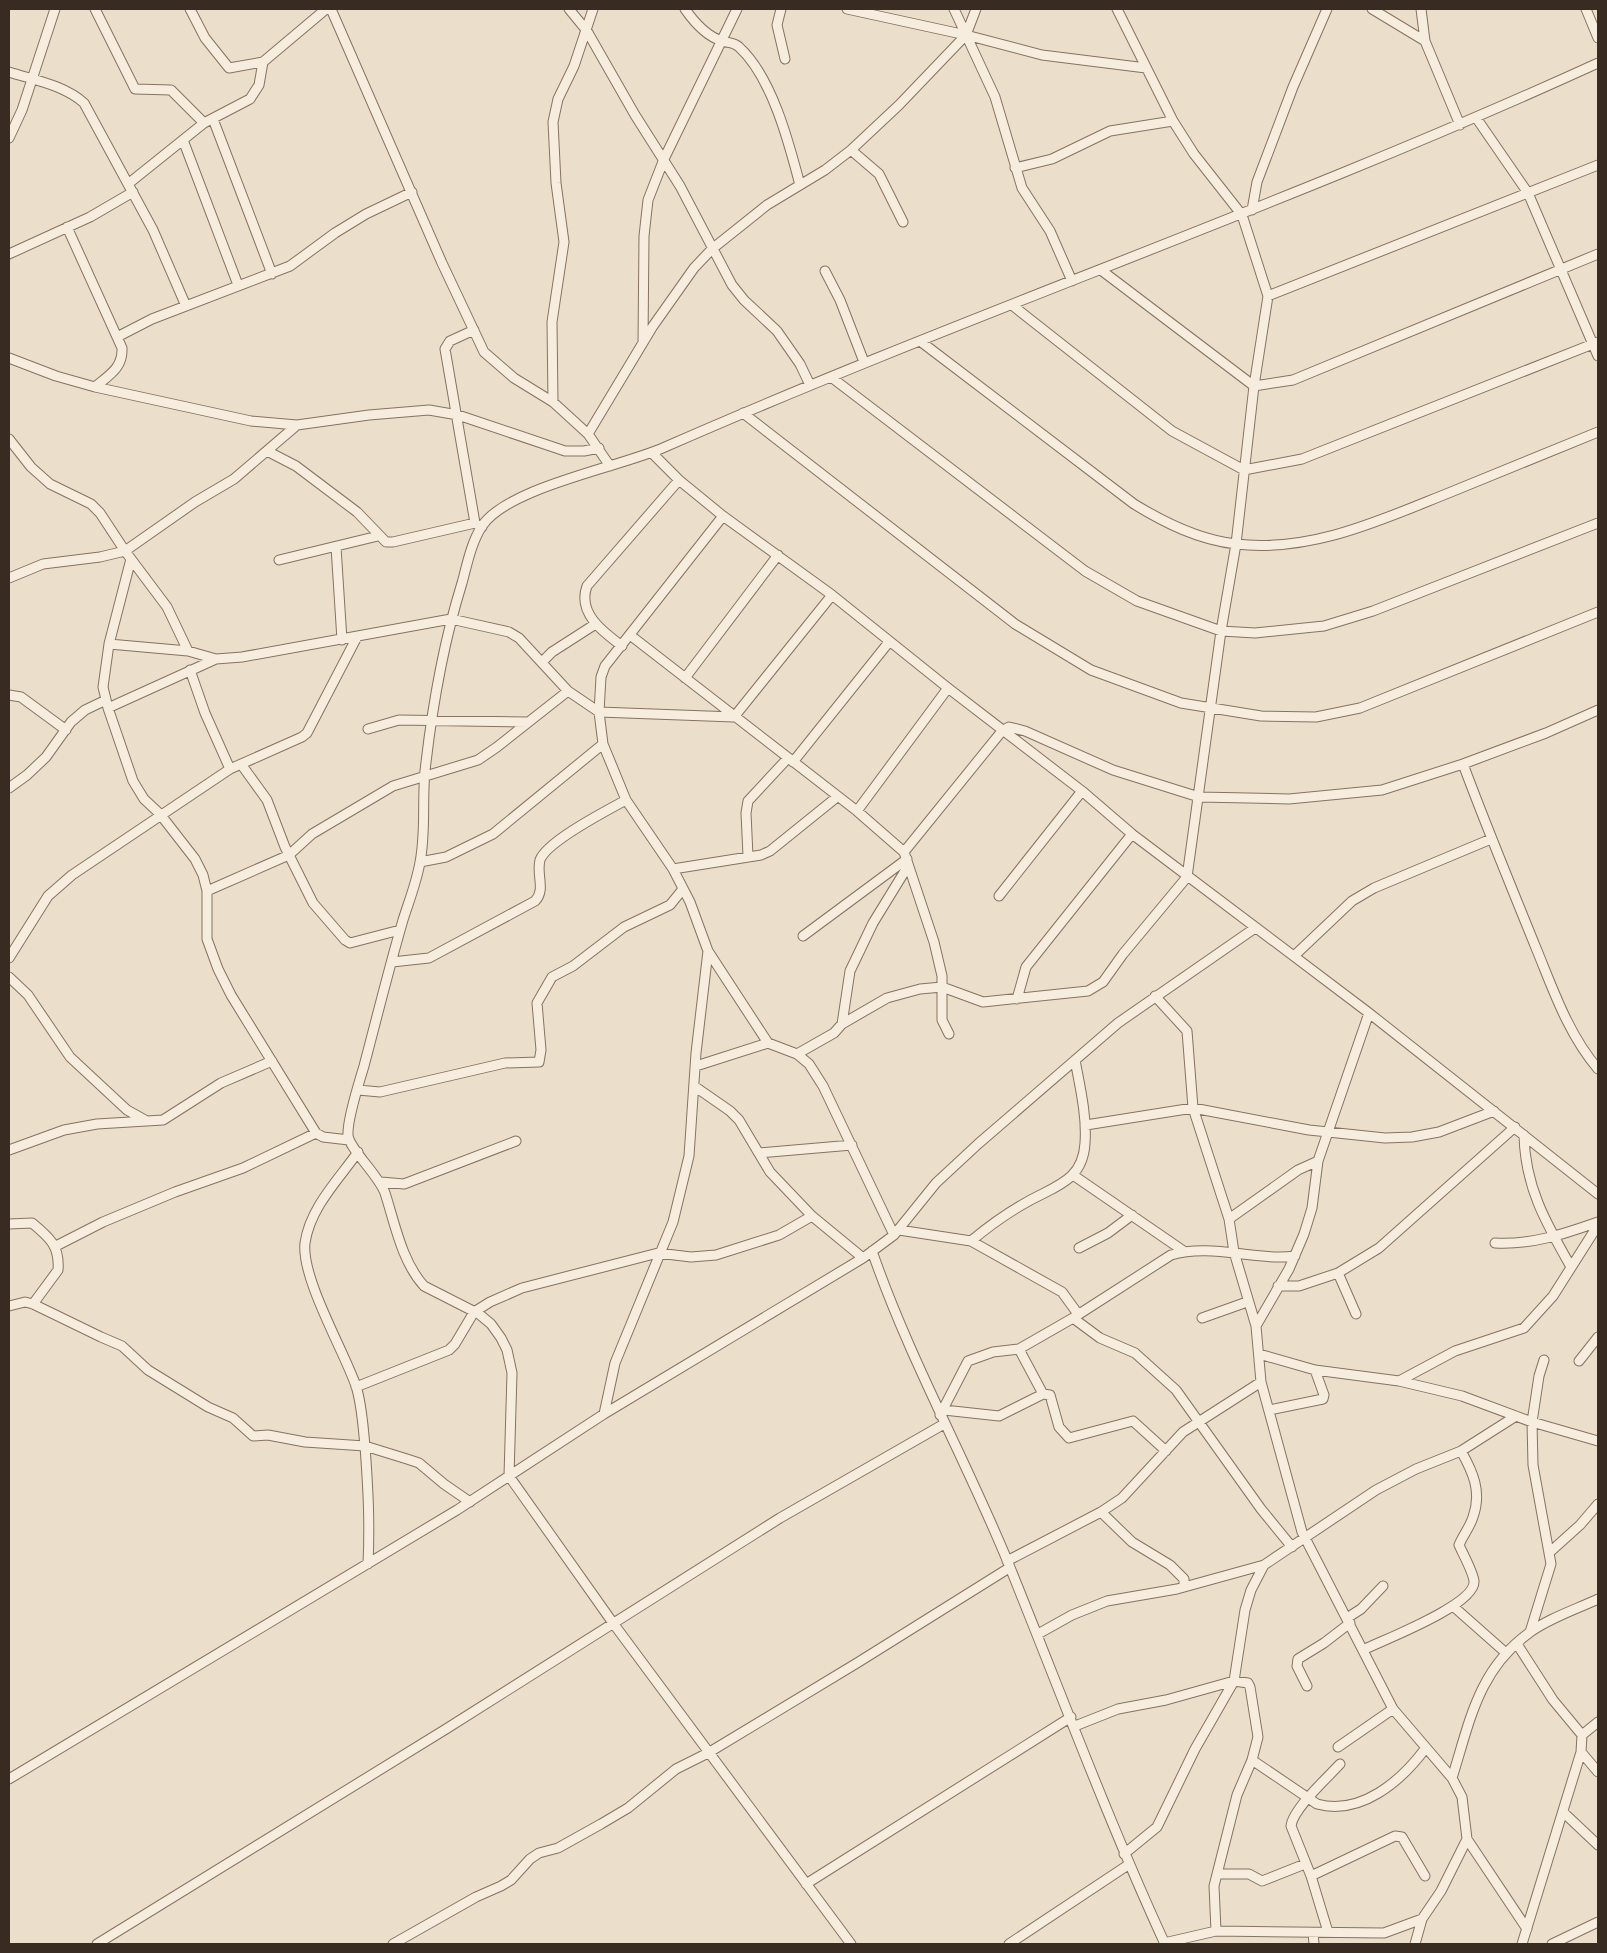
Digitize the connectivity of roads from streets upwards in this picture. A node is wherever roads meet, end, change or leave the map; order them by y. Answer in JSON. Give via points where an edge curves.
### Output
{"nodes":[{"id":1,"x":55,"y":9,"type":"edge"},
{"id":2,"x":95,"y":9,"type":"edge"},
{"id":3,"x":190,"y":9,"type":"edge"},
{"id":4,"x":326,"y":9,"type":"edge"},
{"id":5,"x":331,"y":9,"type":"edge"},
{"id":6,"x":569,"y":9,"type":"edge"},
{"id":7,"x":593,"y":9,"type":"edge"},
{"id":8,"x":685,"y":9,"type":"edge"},
{"id":9,"x":737,"y":9,"type":"edge"},
{"id":10,"x":781,"y":9,"type":"edge"},
{"id":11,"x":847,"y":9,"type":"edge"},
{"id":12,"x":954,"y":9,"type":"edge"},
{"id":13,"x":976,"y":9,"type":"edge"},
{"id":14,"x":1117,"y":9,"type":"edge"},
{"id":15,"x":1327,"y":9,"type":"edge"},
{"id":16,"x":1372,"y":9,"type":"edge"},
{"id":17,"x":1420,"y":9,"type":"edge"},
{"id":18,"x":1586,"y":9,"type":"edge"},
{"id":19,"x":587,"y":31,"type":"junction"},
{"id":20,"x":966,"y":35,"type":"junction"},
{"id":21,"x":1598,"y":38,"type":"edge"},
{"id":22,"x":721,"y":41,"type":"junction"},
{"id":23,"x":1425,"y":41,"type":"junction"},
{"id":24,"x":786,"y":59,"type":"dead end"},
{"id":25,"x":263,"y":62,"type":"junction"},
{"id":26,"x":1598,"y":63,"type":"edge"},
{"id":27,"x":1146,"y":68,"type":"junction"},
{"id":28,"x":9,"y":72,"type":"edge"},
{"id":29,"x":30,"y":80,"type":"junction"},
{"id":30,"x":1477,"y":119,"type":"junction"},
{"id":31,"x":208,"y":121,"type":"junction"},
{"id":32,"x":1173,"y":121,"type":"junction"},
{"id":33,"x":1460,"y":126,"type":"junction"},
{"id":34,"x":9,"y":138,"type":"edge"},
{"id":35,"x":183,"y":140,"type":"junction"},
{"id":36,"x":850,"y":150,"type":"junction"},
{"id":37,"x":664,"y":159,"type":"junction"},
{"id":38,"x":1598,"y":164,"type":"edge"},
{"id":39,"x":1015,"y":168,"type":"junction"},
{"id":40,"x":800,"y":185,"type":"junction"},
{"id":41,"x":131,"y":188,"type":"junction"},
{"id":42,"x":412,"y":192,"type":"junction"},
{"id":43,"x":1528,"y":193,"type":"junction"},
{"id":44,"x":1252,"y":210,"type":"junction"},
{"id":45,"x":1242,"y":214,"type":"junction"},
{"id":46,"x":903,"y":222,"type":"dead end"},
{"id":47,"x":66,"y":227,"type":"junction"},
{"id":48,"x":712,"y":249,"type":"junction"},
{"id":49,"x":9,"y":254,"type":"edge"},
{"id":50,"x":1598,"y":254,"type":"edge"},
{"id":51,"x":1561,"y":268,"type":"junction"},
{"id":52,"x":1101,"y":270,"type":"junction"},
{"id":53,"x":825,"y":271,"type":"dead end"},
{"id":54,"x":272,"y":274,"type":"junction"},
{"id":55,"x":1072,"y":281,"type":"junction"},
{"id":56,"x":238,"y":285,"type":"junction"},
{"id":57,"x":1268,"y":296,"type":"junction"},
{"id":58,"x":1012,"y":305,"type":"junction"},
{"id":59,"x":186,"y":306,"type":"junction"},
{"id":60,"x":474,"y":330,"type":"junction"},
{"id":61,"x":118,"y":336,"type":"junction"},
{"id":62,"x":920,"y":341,"type":"junction"},
{"id":63,"x":643,"y":342,"type":"junction"},
{"id":64,"x":1596,"y":343,"type":"edge"},
{"id":65,"x":1598,"y":356,"type":"edge"},
{"id":66,"x":9,"y":358,"type":"edge"},
{"id":67,"x":864,"y":362,"type":"junction"},
{"id":68,"x":830,"y":377,"type":"junction"},
{"id":69,"x":810,"y":385,"type":"junction"},
{"id":70,"x":1254,"y":386,"type":"junction"},
{"id":71,"x":95,"y":387,"type":"junction"},
{"id":72,"x":553,"y":402,"type":"junction"},
{"id":73,"x":743,"y":413,"type":"junction"},
{"id":74,"x":458,"y":415,"type":"junction"},
{"id":75,"x":297,"y":425,"type":"junction"},
{"id":76,"x":1598,"y":432,"type":"edge"},
{"id":77,"x":588,"y":434,"type":"junction"},
{"id":78,"x":9,"y":439,"type":"edge"},
{"id":79,"x":600,"y":448,"type":"junction"},
{"id":80,"x":267,"y":451,"type":"junction"},
{"id":81,"x":652,"y":453,"type":"junction"},
{"id":82,"x":610,"y":466,"type":"junction"},
{"id":83,"x":1244,"y":470,"type":"junction"},
{"id":84,"x":679,"y":480,"type":"junction"},
{"id":85,"x":723,"y":516,"type":"junction"},
{"id":86,"x":1598,"y":523,"type":"edge"},
{"id":87,"x":478,"y":525,"type":"junction"},
{"id":88,"x":378,"y":536,"type":"junction"},
{"id":89,"x":1236,"y":544,"type":"junction"},
{"id":90,"x":336,"y":547,"type":"junction"},
{"id":91,"x":125,"y":552,"type":"junction"},
{"id":92,"x":778,"y":555,"type":"junction"},
{"id":93,"x":131,"y":559,"type":"junction"},
{"id":94,"x":279,"y":560,"type":"dead end"},
{"id":95,"x":9,"y":578,"type":"edge"},
{"id":96,"x":832,"y":595,"type":"junction"},
{"id":97,"x":1598,"y":612,"type":"edge"},
{"id":98,"x":451,"y":619,"type":"junction"},
{"id":99,"x":594,"y":625,"type":"junction"},
{"id":100,"x":1221,"y":631,"type":"junction"},
{"id":101,"x":630,"y":635,"type":"junction"},
{"id":102,"x":358,"y":637,"type":"junction"},
{"id":103,"x":342,"y":640,"type":"junction"},
{"id":104,"x":889,"y":642,"type":"junction"},
{"id":105,"x":109,"y":644,"type":"junction"},
{"id":106,"x":622,"y":646,"type":"junction"},
{"id":107,"x":188,"y":651,"type":"junction"},
{"id":108,"x":216,"y":659,"type":"junction"},
{"id":109,"x":542,"y":662,"type":"junction"},
{"id":110,"x":190,"y":670,"type":"junction"},
{"id":111,"x":685,"y":678,"type":"junction"},
{"id":112,"x":948,"y":688,"type":"junction"},
{"id":113,"x":568,"y":691,"type":"junction"},
{"id":114,"x":9,"y":695,"type":"edge"},
{"id":115,"x":107,"y":704,"type":"junction"},
{"id":116,"x":1212,"y":707,"type":"junction"},
{"id":117,"x":1598,"y":710,"type":"edge"},
{"id":118,"x":599,"y":712,"type":"junction"},
{"id":119,"x":734,"y":717,"type":"junction"},
{"id":120,"x":432,"y":719,"type":"junction"},
{"id":121,"x":528,"y":722,"type":"junction"},
{"id":122,"x":368,"y":729,"type":"dead end"},
{"id":123,"x":66,"y":730,"type":"junction"},
{"id":124,"x":1002,"y":731,"type":"junction"},
{"id":125,"x":603,"y":744,"type":"junction"},
{"id":126,"x":791,"y":760,"type":"junction"},
{"id":127,"x":241,"y":764,"type":"junction"},
{"id":128,"x":1463,"y":764,"type":"junction"},
{"id":129,"x":230,"y":769,"type":"junction"},
{"id":130,"x":425,"y":776,"type":"junction"},
{"id":131,"x":9,"y":788,"type":"edge"},
{"id":132,"x":1082,"y":791,"type":"junction"},
{"id":133,"x":836,"y":797,"type":"junction"},
{"id":134,"x":1199,"y":797,"type":"junction"},
{"id":135,"x":626,"y":800,"type":"junction"},
{"id":136,"x":857,"y":811,"type":"junction"},
{"id":137,"x":160,"y":814,"type":"junction"},
{"id":138,"x":1132,"y":834,"type":"junction"},
{"id":139,"x":1491,"y":839,"type":"junction"},
{"id":140,"x":289,"y":855,"type":"junction"},
{"id":141,"x":748,"y":856,"type":"junction"},
{"id":142,"x":907,"y":859,"type":"junction"},
{"id":143,"x":420,"y":862,"type":"junction"},
{"id":144,"x":673,"y":869,"type":"junction"},
{"id":145,"x":1187,"y":877,"type":"junction"},
{"id":146,"x":683,"y":889,"type":"junction"},
{"id":147,"x":207,"y":892,"type":"junction"},
{"id":148,"x":999,"y":896,"type":"dead end"},
{"id":149,"x":1255,"y":928,"type":"junction"},
{"id":150,"x":400,"y":930,"type":"junction"},
{"id":151,"x":803,"y":936,"type":"dead end"},
{"id":152,"x":708,"y":951,"type":"junction"},
{"id":153,"x":1294,"y":956,"type":"junction"},
{"id":154,"x":9,"y":958,"type":"edge"},
{"id":155,"x":392,"y":962,"type":"junction"},
{"id":156,"x":9,"y":977,"type":"edge"},
{"id":157,"x":942,"y":987,"type":"junction"},
{"id":158,"x":1154,"y":996,"type":"junction"},
{"id":159,"x":1017,"y":999,"type":"junction"},
{"id":160,"x":1368,"y":1013,"type":"junction"},
{"id":161,"x":842,"y":1024,"type":"junction"},
{"id":162,"x":948,"y":1034,"type":"dead end"},
{"id":163,"x":768,"y":1043,"type":"junction"},
{"id":164,"x":797,"y":1054,"type":"junction"},
{"id":165,"x":1075,"y":1060,"type":"junction"},
{"id":166,"x":272,"y":1061,"type":"junction"},
{"id":167,"x":696,"y":1066,"type":"junction"},
{"id":168,"x":1598,"y":1068,"type":"edge"},
{"id":169,"x":694,"y":1086,"type":"junction"},
{"id":170,"x":358,"y":1090,"type":"junction"},
{"id":171,"x":1193,"y":1108,"type":"junction"},
{"id":172,"x":1494,"y":1111,"type":"junction"},
{"id":173,"x":147,"y":1120,"type":"junction"},
{"id":174,"x":1086,"y":1125,"type":"junction"},
{"id":175,"x":1515,"y":1127,"type":"junction"},
{"id":176,"x":316,"y":1133,"type":"junction"},
{"id":177,"x":1328,"y":1133,"type":"junction"},
{"id":178,"x":1524,"y":1135,"type":"junction"},
{"id":179,"x":349,"y":1140,"type":"junction"},
{"id":180,"x":516,"y":1141,"type":"dead end"},
{"id":181,"x":852,"y":1145,"type":"junction"},
{"id":182,"x":9,"y":1150,"type":"edge"},
{"id":183,"x":358,"y":1152,"type":"junction"},
{"id":184,"x":759,"y":1153,"type":"junction"},
{"id":185,"x":1318,"y":1161,"type":"junction"},
{"id":186,"x":1074,"y":1175,"type":"junction"},
{"id":187,"x":381,"y":1182,"type":"junction"},
{"id":188,"x":1598,"y":1194,"type":"edge"},
{"id":189,"x":1132,"y":1215,"type":"junction"},
{"id":190,"x":812,"y":1216,"type":"junction"},
{"id":191,"x":1229,"y":1219,"type":"junction"},
{"id":192,"x":1598,"y":1223,"type":"edge"},
{"id":193,"x":9,"y":1224,"type":"edge"},
{"id":194,"x":896,"y":1232,"type":"junction"},
{"id":195,"x":1554,"y":1238,"type":"junction"},
{"id":196,"x":971,"y":1242,"type":"junction"},
{"id":197,"x":1495,"y":1243,"type":"dead end"},
{"id":198,"x":56,"y":1246,"type":"junction"},
{"id":199,"x":1079,"y":1248,"type":"dead end"},
{"id":200,"x":872,"y":1251,"type":"junction"},
{"id":201,"x":1184,"y":1252,"type":"junction"},
{"id":202,"x":1234,"y":1252,"type":"junction"},
{"id":203,"x":658,"y":1253,"type":"junction"},
{"id":204,"x":1295,"y":1256,"type":"junction"},
{"id":205,"x":863,"y":1258,"type":"junction"},
{"id":206,"x":1571,"y":1267,"type":"junction"},
{"id":207,"x":1338,"y":1273,"type":"junction"},
{"id":208,"x":1278,"y":1286,"type":"junction"},
{"id":209,"x":1247,"y":1302,"type":"junction"},
{"id":210,"x":9,"y":1304,"type":"edge"},
{"id":211,"x":33,"y":1304,"type":"junction"},
{"id":212,"x":474,"y":1312,"type":"junction"},
{"id":213,"x":1356,"y":1314,"type":"dead end"},
{"id":214,"x":1076,"y":1316,"type":"junction"},
{"id":215,"x":1202,"y":1318,"type":"dead end"},
{"id":216,"x":1256,"y":1326,"type":"junction"},
{"id":217,"x":1598,"y":1337,"type":"edge"},
{"id":218,"x":1019,"y":1349,"type":"junction"},
{"id":219,"x":1259,"y":1354,"type":"junction"},
{"id":220,"x":1544,"y":1360,"type":"dead end"},
{"id":221,"x":1579,"y":1361,"type":"dead end"},
{"id":222,"x":1315,"y":1370,"type":"junction"},
{"id":223,"x":1398,"y":1381,"type":"junction"},
{"id":224,"x":1261,"y":1382,"type":"junction"},
{"id":225,"x":356,"y":1387,"type":"junction"},
{"id":226,"x":1043,"y":1394,"type":"junction"},
{"id":227,"x":1269,"y":1410,"type":"junction"},
{"id":228,"x":604,"y":1414,"type":"junction"},
{"id":229,"x":943,"y":1416,"type":"junction"},
{"id":230,"x":1516,"y":1416,"type":"junction"},
{"id":231,"x":1199,"y":1421,"type":"junction"},
{"id":232,"x":1532,"y":1422,"type":"junction"},
{"id":233,"x":1598,"y":1441,"type":"edge"},
{"id":234,"x":365,"y":1446,"type":"junction"},
{"id":235,"x":1166,"y":1451,"type":"junction"},
{"id":236,"x":1461,"y":1451,"type":"junction"},
{"id":237,"x":509,"y":1476,"type":"junction"},
{"id":238,"x":470,"y":1502,"type":"junction"},
{"id":239,"x":1598,"y":1504,"type":"edge"},
{"id":240,"x":1101,"y":1512,"type":"junction"},
{"id":241,"x":1307,"y":1538,"type":"junction"},
{"id":242,"x":1292,"y":1546,"type":"junction"},
{"id":243,"x":1550,"y":1552,"type":"junction"},
{"id":244,"x":368,"y":1564,"type":"junction"},
{"id":245,"x":1008,"y":1564,"type":"junction"},
{"id":246,"x":1264,"y":1565,"type":"junction"},
{"id":247,"x":1184,"y":1586,"type":"junction"},
{"id":248,"x":1383,"y":1586,"type":"dead end"},
{"id":249,"x":1598,"y":1600,"type":"edge"},
{"id":250,"x":1454,"y":1607,"type":"junction"},
{"id":251,"x":1349,"y":1621,"type":"junction"},
{"id":252,"x":613,"y":1623,"type":"junction"},
{"id":253,"x":1530,"y":1632,"type":"junction"},
{"id":254,"x":1038,"y":1634,"type":"junction"},
{"id":255,"x":1517,"y":1644,"type":"junction"},
{"id":256,"x":1363,"y":1650,"type":"junction"},
{"id":257,"x":1506,"y":1653,"type":"junction"},
{"id":258,"x":1234,"y":1681,"type":"junction"},
{"id":259,"x":1307,"y":1686,"type":"dead end"},
{"id":260,"x":1393,"y":1709,"type":"junction"},
{"id":261,"x":1071,"y":1717,"type":"junction"},
{"id":262,"x":1598,"y":1722,"type":"edge"},
{"id":263,"x":1075,"y":1726,"type":"junction"},
{"id":264,"x":1582,"y":1735,"type":"junction"},
{"id":265,"x":1338,"y":1746,"type":"dead end"},
{"id":266,"x":1425,"y":1749,"type":"junction"},
{"id":267,"x":1581,"y":1752,"type":"junction"},
{"id":268,"x":708,"y":1753,"type":"junction"},
{"id":269,"x":1252,"y":1760,"type":"junction"},
{"id":270,"x":1340,"y":1764,"type":"dead end"},
{"id":271,"x":1598,"y":1772,"type":"edge"},
{"id":272,"x":1452,"y":1778,"type":"junction"},
{"id":273,"x":9,"y":1779,"type":"edge"},
{"id":274,"x":1309,"y":1798,"type":"junction"},
{"id":275,"x":1563,"y":1812,"type":"junction"},
{"id":276,"x":1467,"y":1839,"type":"junction"},
{"id":277,"x":1598,"y":1845,"type":"edge"},
{"id":278,"x":1124,"y":1854,"type":"junction"},
{"id":279,"x":1305,"y":1864,"type":"junction"},
{"id":280,"x":1128,"y":1865,"type":"junction"},
{"id":281,"x":1218,"y":1874,"type":"junction"},
{"id":282,"x":1311,"y":1876,"type":"junction"},
{"id":283,"x":1425,"y":1876,"type":"dead end"},
{"id":284,"x":806,"y":1884,"type":"junction"},
{"id":285,"x":1422,"y":1919,"type":"junction"},
{"id":286,"x":1598,"y":1922,"type":"edge"},
{"id":287,"x":1527,"y":1929,"type":"junction"},
{"id":288,"x":1216,"y":1930,"type":"junction"},
{"id":289,"x":1328,"y":1932,"type":"junction"},
{"id":290,"x":1314,"y":1933,"type":"junction"},
{"id":291,"x":97,"y":1944,"type":"edge"},
{"id":292,"x":393,"y":1944,"type":"edge"},
{"id":293,"x":851,"y":1944,"type":"edge"},
{"id":294,"x":1009,"y":1944,"type":"edge"},
{"id":295,"x":1164,"y":1944,"type":"edge"},
{"id":296,"x":1314,"y":1944,"type":"edge"},
{"id":297,"x":1415,"y":1944,"type":"edge"},
{"id":298,"x":1522,"y":1944,"type":"edge"},
{"id":299,"x":1552,"y":1944,"type":"edge"}],
"edges":[{"from":1,"to":29,"type":"street"},
{"from":2,"to":31,"type":"street","via":[[135,89],[171,90]]},
{"from":3,"to":25,"type":"street","via":[[205,38],[229,68]]},
{"from":4,"to":25,"type":"street"},
{"from":5,"to":42,"type":"street"},
{"from":6,"to":19,"type":"street"},
{"from":7,"to":19,"type":"street"},
{"from":8,"to":22,"type":"street","via":[[707,32]]},
{"from":9,"to":22,"type":"street"},
{"from":10,"to":24,"type":"street","via":[[777,25]]},
{"from":11,"to":20,"type":"street"},
{"from":12,"to":20,"type":"street"},
{"from":13,"to":20,"type":"street"},
{"from":14,"to":27,"type":"street"},
{"from":15,"to":44,"type":"street","via":[[1257,182]]},
{"from":16,"to":23,"type":"street"},
{"from":17,"to":23,"type":"street"},
{"from":18,"to":21,"type":"street"},
{"from":19,"to":37,"type":"street"},
{"from":19,"to":72,"type":"street","via":[[558,99],[553,122],[556,183],[564,242],[552,322]]},
{"from":20,"to":27,"type":"street","via":[[1042,55]]},
{"from":20,"to":36,"type":"street","via":[[899,105]]},
{"from":20,"to":39,"type":"street","via":[[995,97]]},
{"from":22,"to":37,"type":"street"},
{"from":22,"to":40,"type":"street","via":[[736,44],[756,69],[785,131]]},
{"from":23,"to":33,"type":"street"},
{"from":25,"to":31,"type":"street","via":[[256,93],[244,103]]},
{"from":26,"to":30,"type":"street"},
{"from":27,"to":32,"type":"street"},
{"from":28,"to":29,"type":"street"},
{"from":29,"to":34,"type":"street","via":[[22,110]]},
{"from":29,"to":41,"type":"street","via":[[75,95],[84,103]]},
{"from":30,"to":33,"type":"street"},
{"from":30,"to":43,"type":"street"},
{"from":31,"to":35,"type":"street"},
{"from":31,"to":54,"type":"street"},
{"from":32,"to":39,"type":"street","via":[[1110,131],[1052,160]]},
{"from":32,"to":45,"type":"street","via":[[1194,154]]},
{"from":33,"to":44,"type":"street"},
{"from":35,"to":41,"type":"street"},
{"from":35,"to":56,"type":"street"},
{"from":36,"to":40,"type":"street"},
{"from":36,"to":46,"type":"street","via":[[879,174]]},
{"from":37,"to":48,"type":"street"},
{"from":37,"to":63,"type":"street","via":[[648,200],[642,291]]},
{"from":38,"to":43,"type":"street"},
{"from":39,"to":55,"type":"street","via":[[1022,188],[1050,231]]},
{"from":40,"to":48,"type":"street","via":[[767,205]]},
{"from":41,"to":47,"type":"street","via":[[90,217]]},
{"from":41,"to":59,"type":"street"},
{"from":42,"to":54,"type":"street","via":[[366,214],[334,233],[310,253]]},
{"from":42,"to":60,"type":"street"},
{"from":43,"to":51,"type":"street"},
{"from":43,"to":57,"type":"street"},
{"from":44,"to":45,"type":"street"},
{"from":45,"to":52,"type":"street"},
{"from":45,"to":57,"type":"street"},
{"from":47,"to":49,"type":"street"},
{"from":47,"to":61,"type":"street"},
{"from":48,"to":63,"type":"street","via":[[694,268]]},
{"from":48,"to":69,"type":"street","via":[[732,285],[777,332],[800,364]]},
{"from":50,"to":51,"type":"street"},
{"from":51,"to":64,"type":"street"},
{"from":51,"to":70,"type":"street","via":[[1293,380]]},
{"from":52,"to":55,"type":"street"},
{"from":52,"to":70,"type":"street"},
{"from":53,"to":67,"type":"street"},
{"from":54,"to":56,"type":"street"},
{"from":55,"to":58,"type":"street"},
{"from":56,"to":59,"type":"street"},
{"from":57,"to":70,"type":"street"},
{"from":58,"to":62,"type":"street"},
{"from":58,"to":83,"type":"street","via":[[1172,431]]},
{"from":59,"to":61,"type":"street"},
{"from":60,"to":72,"type":"street","via":[[484,352],[497,366]]},
{"from":60,"to":74,"type":"street","via":[[450,341],[445,349]]},
{"from":61,"to":71,"type":"street","via":[[123,358],[118,368]]},
{"from":62,"to":67,"type":"street"},
{"from":62,"to":89,"type":"street","via":[[1134,504],[1164,522]]},
{"from":63,"to":77,"type":"street"},
{"from":64,"to":65,"type":"street"},
{"from":64,"to":83,"type":"street","via":[[1302,459]]},
{"from":66,"to":71,"type":"street"},
{"from":67,"to":68,"type":"street"},
{"from":68,"to":69,"type":"street"},
{"from":68,"to":100,"type":"street","via":[[1085,571],[1137,601]]},
{"from":69,"to":73,"type":"street"},
{"from":70,"to":83,"type":"street"},
{"from":71,"to":75,"type":"street","via":[[251,421]]},
{"from":72,"to":77,"type":"street"},
{"from":73,"to":81,"type":"street"},
{"from":73,"to":116,"type":"street","via":[[1015,624],[1091,670],[1181,702]]},
{"from":74,"to":75,"type":"street","via":[[429,410]]},
{"from":74,"to":79,"type":"street","via":[[565,451]]},
{"from":74,"to":87,"type":"street"},
{"from":75,"to":80,"type":"street"},
{"from":76,"to":89,"type":"street","via":[[1351,532],[1306,541]]},
{"from":77,"to":79,"type":"street"},
{"from":78,"to":91,"type":"street","via":[[31,467],[50,484],[91,504]]},
{"from":79,"to":82,"type":"street"},
{"from":80,"to":88,"type":"street","via":[[296,466],[357,512]]},
{"from":80,"to":91,"type":"street","via":[[234,479],[195,502]]},
{"from":81,"to":82,"type":"street"},
{"from":81,"to":84,"type":"street"},
{"from":82,"to":87,"type":"street","via":[[529,494]]},
{"from":83,"to":89,"type":"street"},
{"from":84,"to":85,"type":"street"},
{"from":84,"to":99,"type":"street","via":[[587,586],[585,601]]},
{"from":85,"to":92,"type":"street"},
{"from":85,"to":101,"type":"street"},
{"from":86,"to":100,"type":"street","via":[[1373,611],[1324,626],[1255,633]]},
{"from":87,"to":88,"type":"street","via":[[393,542],[386,542]]},
{"from":87,"to":98,"type":"street"},
{"from":88,"to":90,"type":"street"},
{"from":89,"to":100,"type":"street"},
{"from":90,"to":94,"type":"street"},
{"from":90,"to":103,"type":"street"},
{"from":91,"to":93,"type":"street"},
{"from":91,"to":95,"type":"street","via":[[43,564]]},
{"from":92,"to":96,"type":"street"},
{"from":92,"to":111,"type":"street"},
{"from":93,"to":105,"type":"street"},
{"from":93,"to":107,"type":"street","via":[[168,607]]},
{"from":96,"to":104,"type":"street"},
{"from":96,"to":119,"type":"street"},
{"from":97,"to":116,"type":"street","via":[[1360,708],[1316,717],[1261,716]]},
{"from":98,"to":102,"type":"street"},
{"from":98,"to":109,"type":"street","via":[[510,632]]},
{"from":98,"to":120,"type":"street"},
{"from":99,"to":106,"type":"street"},
{"from":99,"to":109,"type":"street"},
{"from":100,"to":116,"type":"street"},
{"from":101,"to":106,"type":"street"},
{"from":101,"to":111,"type":"street"},
{"from":102,"to":103,"type":"street"},
{"from":102,"to":127,"type":"street","via":[[307,733]]},
{"from":103,"to":108,"type":"street"},
{"from":104,"to":112,"type":"street"},
{"from":104,"to":126,"type":"street"},
{"from":105,"to":107,"type":"street"},
{"from":105,"to":115,"type":"street","via":[[103,687]]},
{"from":106,"to":118,"type":"street","via":[[605,666]]},
{"from":107,"to":108,"type":"street"},
{"from":108,"to":110,"type":"street"},
{"from":109,"to":113,"type":"street"},
{"from":110,"to":115,"type":"street"},
{"from":110,"to":129,"type":"street"},
{"from":111,"to":119,"type":"street"},
{"from":112,"to":124,"type":"street"},
{"from":112,"to":136,"type":"street"},
{"from":113,"to":118,"type":"street"},
{"from":113,"to":121,"type":"street"},
{"from":114,"to":123,"type":"street","via":[[21,697]]},
{"from":115,"to":123,"type":"street","via":[[84,710]]},
{"from":115,"to":137,"type":"street","via":[[133,781],[144,799]]},
{"from":116,"to":134,"type":"street"},
{"from":117,"to":128,"type":"street"},
{"from":118,"to":119,"type":"street"},
{"from":118,"to":125,"type":"street"},
{"from":119,"to":126,"type":"street"},
{"from":120,"to":121,"type":"street"},
{"from":120,"to":122,"type":"street","via":[[399,720]]},
{"from":120,"to":130,"type":"street"},
{"from":121,"to":130,"type":"street","via":[[478,760]]},
{"from":123,"to":131,"type":"street","via":[[46,757]]},
{"from":124,"to":132,"type":"street"},
{"from":124,"to":134,"type":"street","via":[[1009,727],[1025,731],[1113,770]]},
{"from":124,"to":142,"type":"street"},
{"from":125,"to":135,"type":"street"},
{"from":125,"to":143,"type":"street","via":[[493,834],[446,857]]},
{"from":126,"to":133,"type":"street"},
{"from":126,"to":141,"type":"street","via":[[748,801]]},
{"from":127,"to":129,"type":"street"},
{"from":127,"to":140,"type":"street","via":[[267,800]]},
{"from":128,"to":134,"type":"street","via":[[1382,790],[1289,799]]},
{"from":128,"to":139,"type":"street"},
{"from":129,"to":137,"type":"street"},
{"from":130,"to":140,"type":"street","via":[[393,786],[312,834]]},
{"from":130,"to":143,"type":"street"},
{"from":132,"to":138,"type":"street"},
{"from":132,"to":148,"type":"street"},
{"from":133,"to":136,"type":"street"},
{"from":133,"to":141,"type":"street","via":[[770,851]]},
{"from":134,"to":145,"type":"street"},
{"from":135,"to":144,"type":"street"},
{"from":135,"to":155,"type":"street","via":[[582,824],[541,857],[538,867],[540,892],[535,901],[428,958]]},
{"from":136,"to":142,"type":"street"},
{"from":137,"to":147,"type":"street","via":[[195,860],[203,874]]},
{"from":137,"to":154,"type":"street","via":[[72,875],[48,896]]},
{"from":138,"to":145,"type":"street"},
{"from":138,"to":159,"type":"street","via":[[1026,967]]},
{"from":139,"to":153,"type":"street","via":[[1374,888],[1352,901]]},
{"from":139,"to":168,"type":"street","via":[[1569,1024],[1585,1054]]},
{"from":140,"to":147,"type":"street"},
{"from":140,"to":150,"type":"street","via":[[313,903],[345,940],[350,943]]},
{"from":141,"to":144,"type":"street"},
{"from":142,"to":151,"type":"street"},
{"from":142,"to":157,"type":"street","via":[[934,942]]},
{"from":142,"to":161,"type":"street","via":[[850,971]]},
{"from":143,"to":150,"type":"street"},
{"from":144,"to":146,"type":"street"},
{"from":145,"to":149,"type":"street"},
{"from":145,"to":159,"type":"street","via":[[1097,987],[1088,991]]},
{"from":146,"to":152,"type":"street"},
{"from":146,"to":170,"type":"street","via":[[670,905],[624,927],[573,966],[552,977],[537,1003],[539,1062],[505,1063],[380,1092]]},
{"from":147,"to":166,"type":"street","via":[[207,939],[218,969]]},
{"from":149,"to":153,"type":"street"},
{"from":149,"to":158,"type":"street"},
{"from":150,"to":155,"type":"street"},
{"from":152,"to":163,"type":"street"},
{"from":152,"to":167,"type":"street"},
{"from":153,"to":160,"type":"street"},
{"from":155,"to":170,"type":"street"},
{"from":156,"to":173,"type":"street","via":[[28,995],[70,1057],[127,1110]]},
{"from":157,"to":159,"type":"street","via":[[976,1001]]},
{"from":157,"to":161,"type":"street","via":[[888,998]]},
{"from":157,"to":162,"type":"street","via":[[942,1020]]},
{"from":158,"to":165,"type":"street"},
{"from":158,"to":171,"type":"street","via":[[1186,1031]]},
{"from":160,"to":172,"type":"street"},
{"from":160,"to":177,"type":"street"},
{"from":161,"to":164,"type":"street","via":[[834,1033]]},
{"from":163,"to":164,"type":"street"},
{"from":163,"to":167,"type":"street"},
{"from":164,"to":181,"type":"street","via":[[809,1064],[823,1086]]},
{"from":165,"to":174,"type":"street"},
{"from":165,"to":194,"type":"street","via":[[936,1183]]},
{"from":166,"to":173,"type":"street","via":[[222,1083],[163,1120]]},
{"from":166,"to":176,"type":"street"},
{"from":167,"to":169,"type":"street"},
{"from":169,"to":184,"type":"street","via":[[740,1120]]},
{"from":169,"to":203,"type":"street","via":[[689,1156],[673,1222]]},
{"from":170,"to":179,"type":"street"},
{"from":171,"to":174,"type":"street"},
{"from":171,"to":177,"type":"street"},
{"from":171,"to":191,"type":"street"},
{"from":172,"to":175,"type":"street"},
{"from":172,"to":177,"type":"street","via":[[1439,1132],[1412,1137]]},
{"from":173,"to":182,"type":"street","via":[[64,1130]]},
{"from":174,"to":186,"type":"street","via":[[1081,1164]]},
{"from":175,"to":178,"type":"street"},
{"from":175,"to":207,"type":"street","via":[[1379,1248]]},
{"from":176,"to":179,"type":"street"},
{"from":176,"to":198,"type":"street","via":[[244,1168],[102,1222]]},
{"from":177,"to":185,"type":"street"},
{"from":178,"to":188,"type":"street"},
{"from":178,"to":195,"type":"street","via":[[1525,1162],[1533,1192]]},
{"from":179,"to":183,"type":"street"},
{"from":180,"to":187,"type":"street","via":[[404,1184]]},
{"from":181,"to":184,"type":"street"},
{"from":181,"to":194,"type":"street"},
{"from":183,"to":187,"type":"street"},
{"from":183,"to":225,"type":"street","via":[[313,1214],[305,1244],[307,1266]]},
{"from":184,"to":190,"type":"street","via":[[770,1172]]},
{"from":185,"to":191,"type":"street","via":[[1298,1170]]},
{"from":185,"to":204,"type":"street","via":[[1312,1208]]},
{"from":186,"to":189,"type":"street"},
{"from":186,"to":196,"type":"street","via":[[1062,1185],[999,1219]]},
{"from":187,"to":212,"type":"street","via":[[417,1279],[424,1286]]},
{"from":189,"to":199,"type":"street","via":[[1108,1233]]},
{"from":189,"to":201,"type":"street"},
{"from":190,"to":203,"type":"street","via":[[779,1235],[716,1255],[691,1257]]},
{"from":190,"to":205,"type":"street"},
{"from":191,"to":202,"type":"street"},
{"from":192,"to":195,"type":"street"},
{"from":192,"to":206,"type":"street"},
{"from":193,"to":198,"type":"street","via":[[32,1223]]},
{"from":194,"to":196,"type":"street"},
{"from":194,"to":200,"type":"street"},
{"from":195,"to":197,"type":"street"},
{"from":195,"to":206,"type":"street"},
{"from":196,"to":214,"type":"street","via":[[1062,1292]]},
{"from":198,"to":211,"type":"street","via":[[58,1270]]},
{"from":200,"to":205,"type":"street"},
{"from":200,"to":229,"type":"street","via":[[889,1300]]},
{"from":201,"to":202,"type":"street"},
{"from":201,"to":214,"type":"street","via":[[1171,1256]]},
{"from":202,"to":204,"type":"street","via":[[1275,1258]]},
{"from":202,"to":209,"type":"street"},
{"from":203,"to":212,"type":"street","via":[[522,1288]]},
{"from":203,"to":228,"type":"street","via":[[614,1363]]},
{"from":204,"to":208,"type":"street"},
{"from":205,"to":228,"type":"street"},
{"from":206,"to":223,"type":"street","via":[[1554,1296],[1524,1328],[1455,1351]]},
{"from":207,"to":208,"type":"street","via":[[1299,1286]]},
{"from":207,"to":213,"type":"street"},
{"from":208,"to":216,"type":"street"},
{"from":209,"to":215,"type":"street"},
{"from":209,"to":216,"type":"street"},
{"from":210,"to":211,"type":"street"},
{"from":211,"to":234,"type":"street","via":[[113,1340],[148,1370],[208,1407],[233,1418],[254,1436]]},
{"from":212,"to":225,"type":"street","via":[[449,1350]]},
{"from":212,"to":237,"type":"street","via":[[491,1324],[507,1350],[512,1374]]},
{"from":214,"to":218,"type":"street"},
{"from":214,"to":231,"type":"street","via":[[1100,1338],[1135,1353],[1176,1390]]},
{"from":216,"to":219,"type":"street"},
{"from":217,"to":221,"type":"street"},
{"from":218,"to":226,"type":"street"},
{"from":218,"to":229,"type":"street","via":[[993,1352],[968,1362]]},
{"from":219,"to":222,"type":"street"},
{"from":219,"to":224,"type":"street"},
{"from":220,"to":232,"type":"street"},
{"from":222,"to":223,"type":"street"},
{"from":222,"to":227,"type":"street","via":[[1323,1399]]},
{"from":223,"to":230,"type":"street","via":[[1462,1396]]},
{"from":224,"to":227,"type":"street"},
{"from":224,"to":231,"type":"street"},
{"from":225,"to":234,"type":"street"},
{"from":226,"to":229,"type":"street","via":[[999,1416]]},
{"from":226,"to":235,"type":"street","via":[[1050,1396],[1059,1427],[1070,1438],[1133,1421]]},
{"from":227,"to":241,"type":"street","via":[[1302,1532]]},
{"from":228,"to":237,"type":"street"},
{"from":229,"to":245,"type":"street"},
{"from":229,"to":252,"type":"street"},
{"from":230,"to":232,"type":"street"},
{"from":230,"to":236,"type":"street"},
{"from":231,"to":235,"type":"street","via":[[1183,1432]]},
{"from":231,"to":242,"type":"street","via":[[1261,1510]]},
{"from":232,"to":233,"type":"street"},
{"from":232,"to":243,"type":"street","via":[[1533,1465]]},
{"from":234,"to":238,"type":"street","via":[[419,1463]]},
{"from":234,"to":244,"type":"street","via":[[370,1514]]},
{"from":235,"to":240,"type":"street","via":[[1133,1488]]},
{"from":236,"to":241,"type":"street","via":[[1376,1490]]},
{"from":236,"to":250,"type":"street","via":[[1476,1483],[1473,1517],[1459,1545],[1474,1580],[1472,1588]]},
{"from":237,"to":238,"type":"street"},
{"from":237,"to":252,"type":"street"},
{"from":238,"to":244,"type":"street"},
{"from":239,"to":243,"type":"street","via":[[1580,1526]]},
{"from":240,"to":245,"type":"street"},
{"from":240,"to":247,"type":"street","via":[[1132,1542],[1170,1565],[1184,1579]]},
{"from":241,"to":242,"type":"street"},
{"from":241,"to":251,"type":"street"},
{"from":242,"to":246,"type":"street"},
{"from":243,"to":253,"type":"street","via":[[1549,1571]]},
{"from":244,"to":273,"type":"street"},
{"from":245,"to":254,"type":"street"},
{"from":245,"to":268,"type":"street"},
{"from":246,"to":247,"type":"street"},
{"from":246,"to":258,"type":"street","via":[[1245,1610]]},
{"from":247,"to":254,"type":"street","via":[[1107,1601]]},
{"from":248,"to":251,"type":"street"},
{"from":249,"to":253,"type":"street"},
{"from":250,"to":256,"type":"street"},
{"from":250,"to":257,"type":"street"},
{"from":251,"to":256,"type":"street"},
{"from":251,"to":259,"type":"street","via":[[1324,1644],[1298,1659]]},
{"from":252,"to":268,"type":"street"},
{"from":252,"to":291,"type":"street"},
{"from":253,"to":255,"type":"street"},
{"from":254,"to":261,"type":"street"},
{"from":255,"to":257,"type":"street"},
{"from":255,"to":264,"type":"street","via":[[1553,1700]]},
{"from":256,"to":260,"type":"street"},
{"from":257,"to":272,"type":"street","via":[[1479,1692]]},
{"from":258,"to":263,"type":"street","via":[[1166,1700],[1118,1709]]},
{"from":258,"to":269,"type":"street","via":[[1244,1681],[1250,1687],[1258,1737]]},
{"from":258,"to":278,"type":"street","via":[[1195,1749],[1157,1827]]},
{"from":260,"to":265,"type":"street"},
{"from":260,"to":266,"type":"street"},
{"from":261,"to":263,"type":"street"},
{"from":261,"to":284,"type":"street"},
{"from":262,"to":264,"type":"street"},
{"from":263,"to":278,"type":"street"},
{"from":264,"to":267,"type":"street"},
{"from":266,"to":272,"type":"street"},
{"from":266,"to":274,"type":"street","via":[[1413,1766],[1388,1789],[1356,1803],[1328,1807]]},
{"from":267,"to":271,"type":"street"},
{"from":267,"to":275,"type":"street"},
{"from":268,"to":284,"type":"street"},
{"from":268,"to":292,"type":"street","via":[[676,1769],[628,1808],[602,1824],[530,1859],[511,1880]]},
{"from":269,"to":274,"type":"street"},
{"from":269,"to":281,"type":"street","via":[[1237,1795]]},
{"from":270,"to":274,"type":"street"},
{"from":272,"to":276,"type":"street","via":[[1462,1797]]},
{"from":274,"to":279,"type":"street","via":[[1291,1826]]},
{"from":275,"to":277,"type":"street"},
{"from":275,"to":287,"type":"street"},
{"from":276,"to":285,"type":"street","via":[[1441,1891]]},
{"from":276,"to":287,"type":"street"},
{"from":278,"to":280,"type":"street"},
{"from":279,"to":281,"type":"street","via":[[1262,1881],[1249,1874]]},
{"from":279,"to":282,"type":"street"},
{"from":280,"to":294,"type":"street"},
{"from":280,"to":295,"type":"street"},
{"from":281,"to":288,"type":"street","via":[[1214,1886]]},
{"from":282,"to":283,"type":"street","via":[[1395,1836],[1402,1837]]},
{"from":282,"to":289,"type":"street"},
{"from":284,"to":293,"type":"street"},
{"from":285,"to":289,"type":"street","via":[[1384,1933]]},
{"from":285,"to":297,"type":"street"},
{"from":286,"to":299,"type":"street"},
{"from":287,"to":298,"type":"street"},
{"from":288,"to":290,"type":"street"},
{"from":288,"to":295,"type":"street"},
{"from":289,"to":290,"type":"street"},
{"from":290,"to":296,"type":"street"}]}
